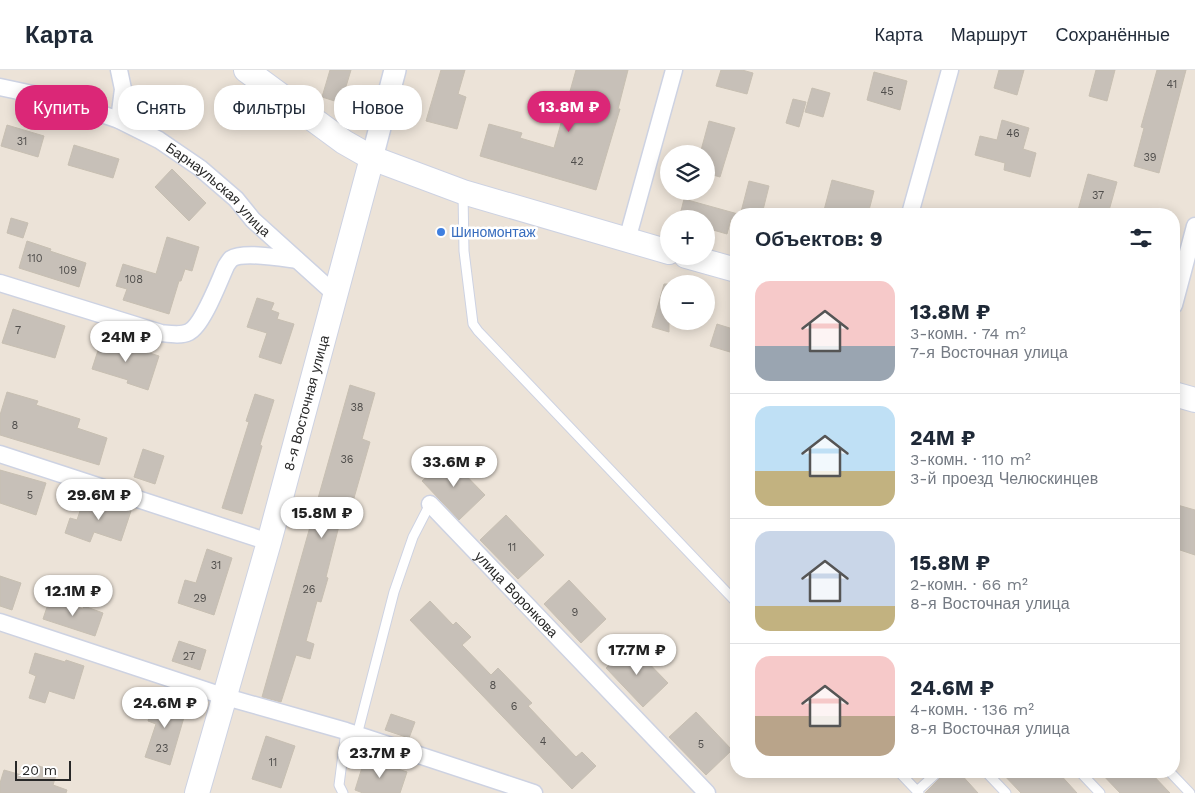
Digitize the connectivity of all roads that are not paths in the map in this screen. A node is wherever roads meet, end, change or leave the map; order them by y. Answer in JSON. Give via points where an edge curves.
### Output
{"nodes":[{"id":1,"x":119,"y":70,"type":"edge"},
{"id":2,"x":246,"y":70,"type":"edge"},
{"id":3,"x":396,"y":70,"type":"edge"},
{"id":4,"x":674,"y":70,"type":"edge"},
{"id":5,"x":950,"y":70,"type":"edge"},
{"id":6,"x":122,"y":85,"type":"edge"},
{"id":7,"x":0,"y":87,"type":"edge"},
{"id":8,"x":118,"y":120,"type":"edge"},
{"id":9,"x":139,"y":130,"type":"edge"},
{"id":10,"x":372,"y":158,"type":"junction"},
{"id":11,"x":463,"y":192,"type":"junction"},
{"id":12,"x":912,"y":208,"type":"edge"},
{"id":13,"x":1195,"y":226,"type":"edge"},
{"id":14,"x":627,"y":240,"type":"junction"},
{"id":15,"x":660,"y":249,"type":"edge"},
{"id":16,"x":297,"y":260,"type":"junction"},
{"id":17,"x":715,"y":264,"type":"edge"},
{"id":18,"x":730,"y":268,"type":"edge"},
{"id":19,"x":1180,"y":282,"type":"edge"},
{"id":20,"x":0,"y":283,"type":"edge"},
{"id":21,"x":335,"y":294,"type":"junction"},
{"id":22,"x":1180,"y":396,"type":"edge"},
{"id":23,"x":1195,"y":400,"type":"edge"},
{"id":24,"x":0,"y":454,"type":"edge"},
{"id":25,"x":430,"y":504,"type":"joint"},
{"id":26,"x":270,"y":542,"type":"junction"},
{"id":27,"x":730,"y":596,"type":"edge"},
{"id":28,"x":0,"y":622,"type":"edge"},
{"id":29,"x":226,"y":697,"type":"junction"},
{"id":30,"x":352,"y":733,"type":"junction"},
{"id":31,"x":905,"y":778,"type":"edge"},
{"id":32,"x":932,"y":778,"type":"edge"},
{"id":33,"x":992,"y":778,"type":"edge"},
{"id":34,"x":1086,"y":778,"type":"edge"},
{"id":35,"x":1176,"y":778,"type":"edge"},
{"id":36,"x":918,"y":792,"type":"edge"},
{"id":37,"x":197,"y":793,"type":"edge"},
{"id":38,"x":343,"y":793,"type":"edge"},
{"id":39,"x":534,"y":793,"type":"edge"},
{"id":40,"x":707,"y":793,"type":"edge"},
{"id":41,"x":1006,"y":793,"type":"edge"},
{"id":42,"x":1100,"y":793,"type":"edge"},
{"id":43,"x":1190,"y":793,"type":"edge"}],
"edges":[{"from":1,"to":6,"type":"street"},
{"from":2,"to":10,"type":"main road","via":[[344,142]]},
{"from":3,"to":10,"type":"street","name":"8-я Восточная улица"},
{"from":4,"to":14,"type":"street"},
{"from":5,"to":12,"type":"street"},
{"from":7,"to":8,"type":"street","name":"Барнаульская улица","via":[[61,100]]},
{"from":9,"to":16,"type":"street","name":"Барнаульская улица","via":[[200,168]]},
{"from":10,"to":11,"type":"main road"},
{"from":10,"to":21,"type":"main road","name":"8-я Восточная улица"},
{"from":11,"to":14,"type":"main road"},
{"from":11,"to":27,"type":"lane","via":[[464,251],[473,324]]},
{"from":13,"to":19,"type":"street"},
{"from":14,"to":15,"type":"main road"},
{"from":16,"to":20,"type":"street","via":[[252,256],[232,259],[202,318],[190,331],[175,335]]},
{"from":16,"to":21,"type":"street","name":"Барнаульская улица"},
{"from":17,"to":18,"type":"main road"},
{"from":21,"to":26,"type":"main road","name":"8-я Восточная улица"},
{"from":22,"to":23,"type":"main road"},
{"from":24,"to":26,"type":"street"},
{"from":25,"to":30,"type":"lane","via":[[413,537],[394,592]]},
{"from":25,"to":40,"type":"street","name":"улица Воронкова"},
{"from":26,"to":29,"type":"main road","name":"8-я Восточная улица"},
{"from":28,"to":29,"type":"street"},
{"from":29,"to":30,"type":"street"},
{"from":29,"to":37,"type":"main road","name":"8-я Восточная улица"},
{"from":30,"to":38,"type":"lane","via":[[339,784]]},
{"from":30,"to":39,"type":"street"},
{"from":31,"to":36,"type":"lane"},
{"from":32,"to":36,"type":"lane"},
{"from":33,"to":41,"type":"lane"},
{"from":34,"to":42,"type":"lane"},
{"from":35,"to":43,"type":"lane"}]}
